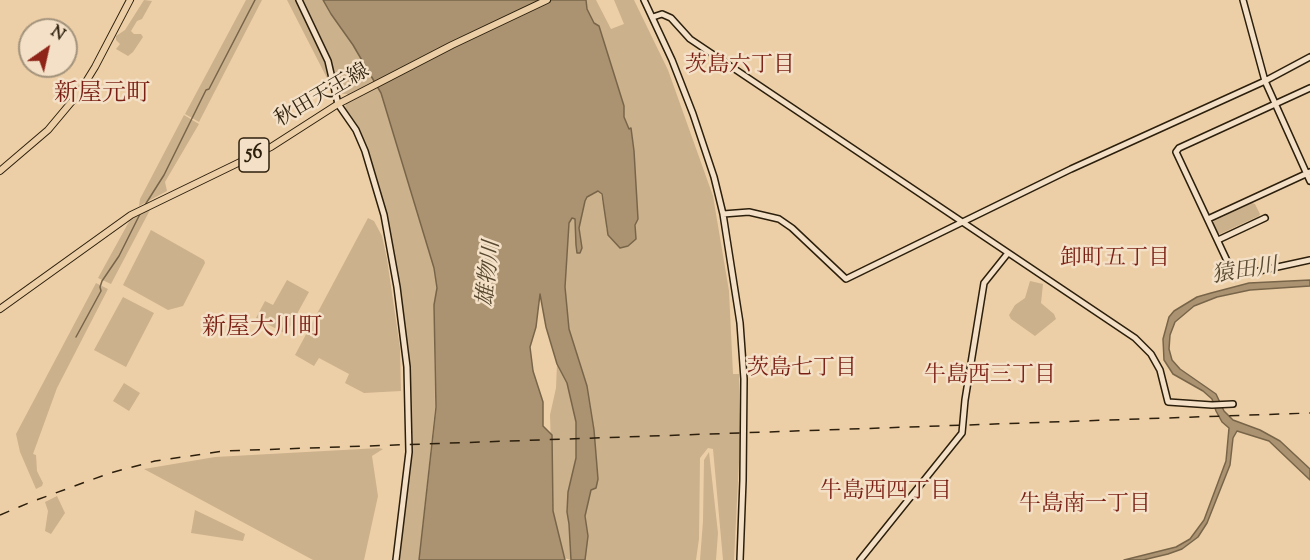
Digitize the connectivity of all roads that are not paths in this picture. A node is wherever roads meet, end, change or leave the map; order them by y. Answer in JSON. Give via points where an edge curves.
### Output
{"nodes":[{"id":1,"x":130,"y":0,"type":"edge"},
{"id":2,"x":299,"y":0,"type":"edge"},
{"id":3,"x":547,"y":0,"type":"edge"},
{"id":4,"x":644,"y":0,"type":"edge"},
{"id":5,"x":1243,"y":0,"type":"edge"},
{"id":6,"x":653,"y":16,"type":"junction"},
{"id":7,"x":1310,"y":57,"type":"edge"},
{"id":8,"x":1265,"y":81,"type":"junction"},
{"id":9,"x":1310,"y":88,"type":"edge"},
{"id":10,"x":338,"y":104,"type":"junction"},
{"id":11,"x":1275,"y":105,"type":"junction"},
{"id":12,"x":0,"y":171,"type":"edge"},
{"id":13,"x":1308,"y":173,"type":"edge"},
{"id":14,"x":1310,"y":181,"type":"edge"},
{"id":15,"x":723,"y":214,"type":"junction"},
{"id":16,"x":1265,"y":218,"type":"dead end"},
{"id":17,"x":1208,"y":219,"type":"junction"},
{"id":18,"x":962,"y":222,"type":"junction"},
{"id":19,"x":1218,"y":240,"type":"junction"},
{"id":20,"x":1008,"y":253,"type":"junction"},
{"id":21,"x":1310,"y":260,"type":"edge"},
{"id":22,"x":0,"y":309,"type":"edge"},
{"id":23,"x":1229,"y":404,"type":"dead end"},
{"id":24,"x":396,"y":560,"type":"edge"},
{"id":25,"x":740,"y":560,"type":"edge"},
{"id":26,"x":860,"y":560,"type":"edge"}],
"edges":[{"from":1,"to":12,"type":"main road","via":[[79,93],[48,130]]},
{"from":2,"to":10,"type":"street","via":[[328,61]]},
{"from":3,"to":10,"type":"main road","name":"秋田天王線","number":"56"},
{"from":4,"to":6,"type":"street"},
{"from":5,"to":8,"type":"street"},
{"from":6,"to":15,"type":"street","via":[[703,143]]},
{"from":6,"to":18,"type":"street","via":[[671,18],[690,39]]},
{"from":7,"to":8,"type":"street"},
{"from":8,"to":11,"type":"street"},
{"from":8,"to":18,"type":"street"},
{"from":9,"to":11,"type":"street"},
{"from":10,"to":22,"type":"main road","name":"秋田天王線","number":"56","via":[[271,147],[122,220]]},
{"from":10,"to":24,"type":"street","via":[[356,130],[378,191],[404,332],[409,452]]},
{"from":11,"to":13,"type":"street"},
{"from":11,"to":17,"type":"street","via":[[1176,152]]},
{"from":13,"to":14,"type":"street"},
{"from":13,"to":17,"type":"street"},
{"from":15,"to":18,"type":"street","via":[[749,212],[778,219],[846,279]]},
{"from":15,"to":25,"type":"street","via":[[740,323],[744,378]]},
{"from":16,"to":19,"type":"street"},
{"from":17,"to":19,"type":"street"},
{"from":18,"to":20,"type":"street"},
{"from":19,"to":21,"type":"street","via":[[1230,265],[1250,273]]},
{"from":20,"to":23,"type":"street","via":[[1142,344],[1160,370],[1168,402]]},
{"from":20,"to":26,"type":"street","via":[[984,283],[962,432]]}]}
